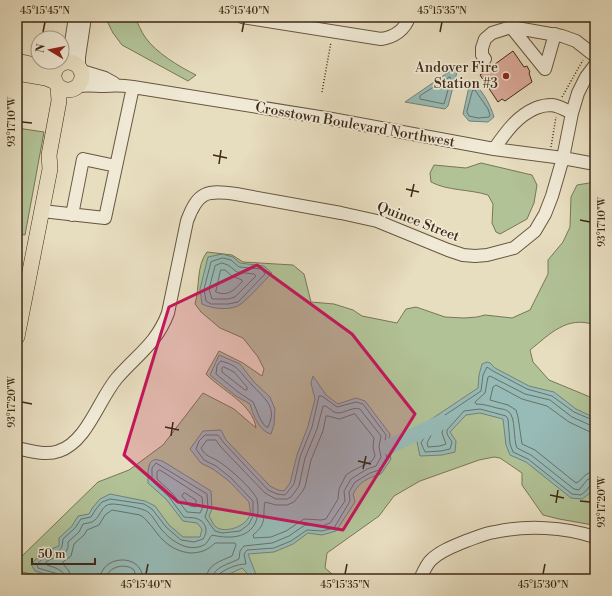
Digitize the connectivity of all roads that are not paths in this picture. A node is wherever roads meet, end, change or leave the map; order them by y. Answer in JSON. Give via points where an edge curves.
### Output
{"nodes":[{"id":1,"x":75,"y":17,"type":"edge"},
{"id":2,"x":86,"y":17,"type":"edge"},
{"id":3,"x":242,"y":17,"type":"edge"},
{"id":4,"x":409,"y":17,"type":"edge"},
{"id":5,"x":511,"y":27,"type":"junction"},
{"id":6,"x":555,"y":34,"type":"junction"},
{"id":7,"x":70,"y":49,"type":"edge"},
{"id":8,"x":595,"y":56,"type":"edge"},
{"id":9,"x":485,"y":59,"type":"dead end"},
{"id":10,"x":17,"y":61,"type":"edge"},
{"id":11,"x":70,"y":62,"type":"edge"},
{"id":12,"x":30,"y":64,"type":"edge"},
{"id":13,"x":595,"y":64,"type":"edge"},
{"id":14,"x":57,"y":70,"type":"edge"},
{"id":15,"x":17,"y":73,"type":"edge"},
{"id":16,"x":79,"y":78,"type":"junction"},
{"id":17,"x":56,"y":84,"type":"junction"},
{"id":18,"x":133,"y":86,"type":"junction"},
{"id":19,"x":572,"y":113,"type":"junction"},
{"id":20,"x":494,"y":149,"type":"junction"},
{"id":21,"x":563,"y":158,"type":"junction"},
{"id":22,"x":595,"y":164,"type":"edge"},
{"id":23,"x":116,"y":166,"type":"junction"},
{"id":24,"x":50,"y":169,"type":"junction"},
{"id":25,"x":42,"y":211,"type":"junction"},
{"id":26,"x":72,"y":214,"type":"junction"},
{"id":27,"x":17,"y":336,"type":"edge"},
{"id":28,"x":17,"y":448,"type":"edge"},
{"id":29,"x":595,"y":537,"type":"edge"},
{"id":30,"x":420,"y":579,"type":"edge"}],
"edges":[{"from":1,"to":7,"type":"street"},
{"from":2,"to":16,"type":"street","via":[[78,57]]},
{"from":3,"to":4,"type":"street","via":[[381,39],[403,29]]},
{"from":5,"to":6,"type":"street"},
{"from":5,"to":6,"type":"street","via":[[545,69]]},
{"from":5,"to":9,"type":"street","via":[[492,33],[485,39],[482,48]]},
{"from":6,"to":8,"type":"street","via":[[576,41]]},
{"from":10,"to":12,"type":"main road"},
{"from":11,"to":16,"type":"main road"},
{"from":13,"to":19,"type":"street","name":"Quince Street","via":[[578,94]]},
{"from":14,"to":17,"type":"main road","via":[[54,73]]},
{"from":15,"to":17,"type":"main road","via":[[46,78]]},
{"from":16,"to":17,"type":"main road","via":[[66,90]]},
{"from":16,"to":18,"type":"street","name":"Crosstown Boulevard Northwest","via":[[86,85]]},
{"from":16,"to":24,"type":"main road","via":[[69,104],[58,154]]},
{"from":17,"to":24,"type":"main road","via":[[60,101],[49,155]]},
{"from":18,"to":20,"type":"street","name":"Crosstown Boulevard Northwest"},
{"from":18,"to":23,"type":"street"},
{"from":19,"to":20,"type":"street","via":[[552,105],[544,105],[528,112],[518,118]]},
{"from":19,"to":21,"type":"street","name":"Quince Street"},
{"from":20,"to":21,"type":"street","name":"Crosstown Boulevard Northwest"},
{"from":21,"to":22,"type":"street","name":"Crosstown Boulevard Northwest"},
{"from":21,"to":28,"type":"street","name":"Quince Street","via":[[552,196],[535,230],[514,248],[487,255],[463,255],[377,221],[341,213],[236,194],[207,193],[191,208],[168,313],[153,341],[117,378],[86,427],[69,446],[47,453]]},
{"from":23,"to":26,"type":"street","via":[[105,218]]},
{"from":23,"to":26,"type":"street","via":[[83,159]]},
{"from":24,"to":25,"type":"main road"},
{"from":25,"to":26,"type":"street"},
{"from":25,"to":27,"type":"main road"},
{"from":29,"to":30,"type":"street","via":[[581,532],[552,528],[493,532],[454,546],[435,557]]}]}
